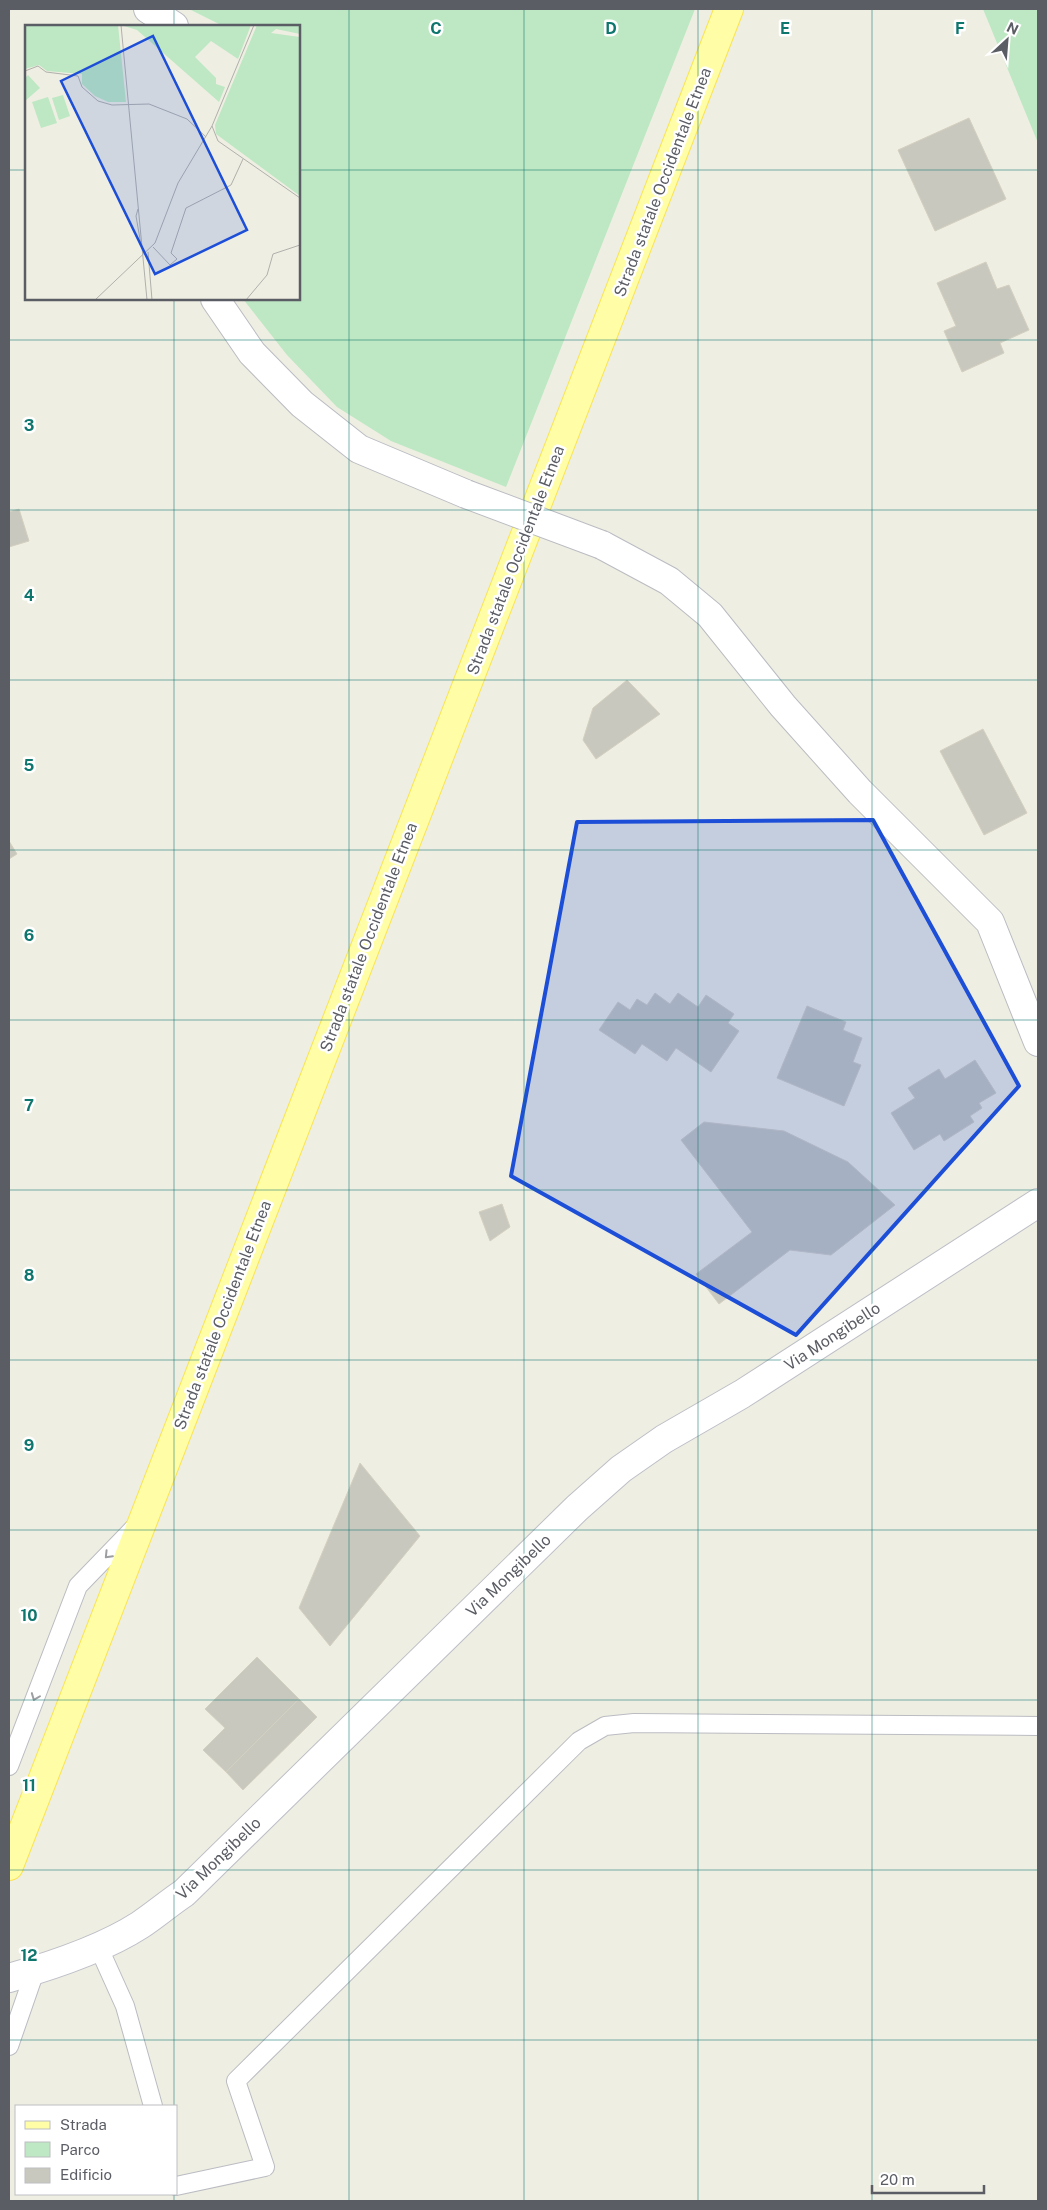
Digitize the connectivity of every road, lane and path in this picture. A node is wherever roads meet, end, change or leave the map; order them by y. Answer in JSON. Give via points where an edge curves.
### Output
{"nodes":[{"id":1,"x":148,"y":9,"type":"edge"},
{"id":2,"x":729,"y":9,"type":"edge"},
{"id":3,"x":172,"y":25,"type":"edge"},
{"id":4,"x":217,"y":300,"type":"edge"},
{"id":5,"x":1038,"y":1042,"type":"edge"},
{"id":6,"x":1038,"y":1203,"type":"edge"},
{"id":7,"x":142,"y":1519,"type":"junction"},
{"id":8,"x":1038,"y":1726,"type":"edge"},
{"id":9,"x":9,"y":1766,"type":"edge"},
{"id":10,"x":9,"y":1866,"type":"edge"},
{"id":11,"x":98,"y":1946,"type":"junction"},
{"id":12,"x":35,"y":1971,"type":"junction"},
{"id":13,"x":9,"y":1978,"type":"edge"},
{"id":14,"x":9,"y":2046,"type":"edge"},
{"id":15,"x":152,"y":2105,"type":"edge"},
{"id":16,"x":178,"y":2186,"type":"edge"}],
"edges":[{"from":1,"to":3,"type":"street"},
{"from":2,"to":7,"type":"main road","name":"Strada statale Occidentale Etnea"},
{"from":4,"to":5,"type":"street","bridge":true,"via":[[252,353],[302,404],[359,449],[466,494],[602,545],[669,581],[710,615],[783,706],[860,792],[990,922]]},
{"from":6,"to":11,"type":"street","name":"Via Mongibello","via":[[621,1469],[577,1508],[184,1893],[139,1925]]},
{"from":7,"to":9,"type":"lane","one_way":true,"via":[[78,1586]]},
{"from":7,"to":10,"type":"main road","name":"Strada statale Occidentale Etnea"},
{"from":8,"to":16,"type":"lane","via":[[634,1723],[605,1726],[579,1741],[236,2081],[265,2167]]},
{"from":11,"to":12,"type":"street","name":"Via Mongibello"},
{"from":11,"to":15,"type":"lane","via":[[124,2006]]},
{"from":12,"to":13,"type":"street","name":"Via Mongibello"},
{"from":12,"to":14,"type":"lane"}]}
